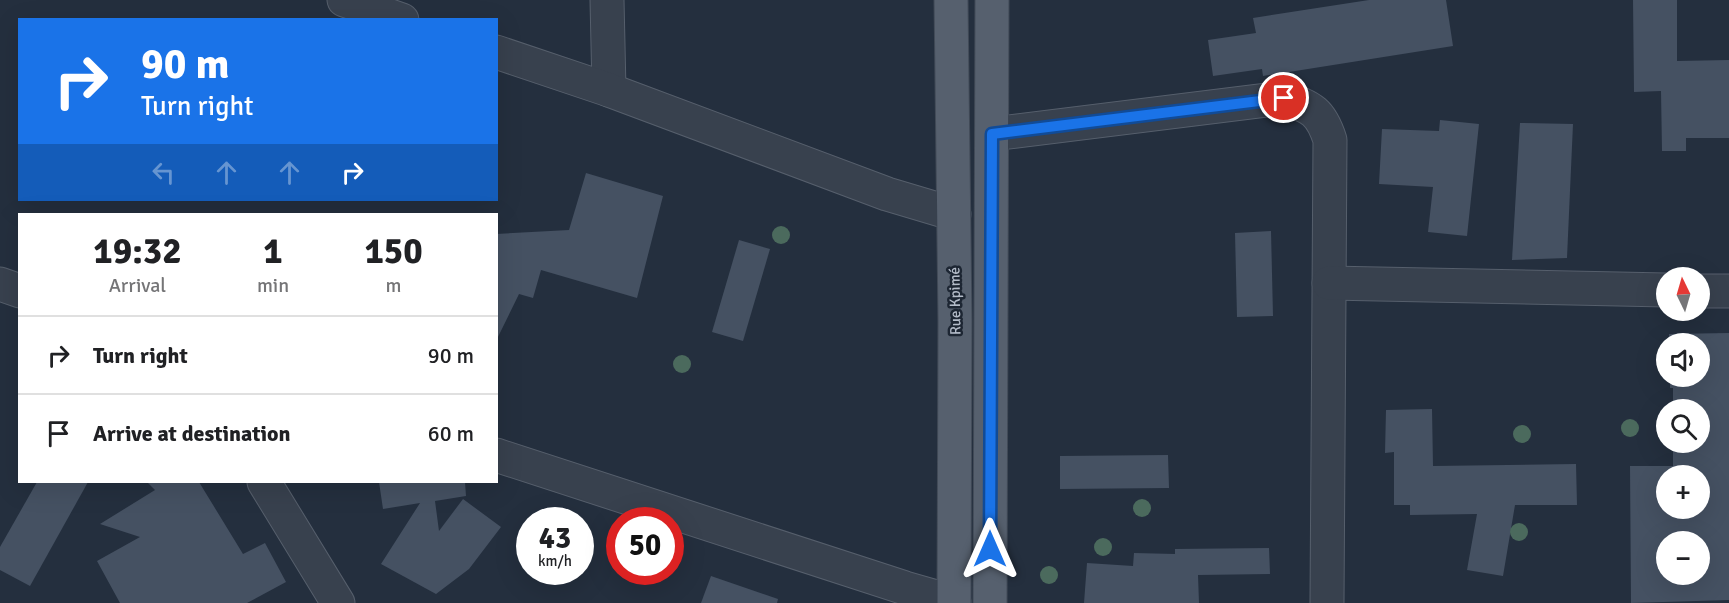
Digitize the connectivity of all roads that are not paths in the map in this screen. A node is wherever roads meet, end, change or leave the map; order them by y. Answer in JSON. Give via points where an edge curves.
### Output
{"nodes":[{"id":1,"x":344,"y":0,"type":"edge"},
{"id":2,"x":607,"y":0,"type":"edge"},
{"id":3,"x":951,"y":0,"type":"edge"},
{"id":4,"x":992,"y":0,"type":"edge"},
{"id":5,"x":396,"y":18,"type":"edge"},
{"id":6,"x":498,"y":53,"type":"edge"},
{"id":7,"x":609,"y":90,"type":"junction"},
{"id":8,"x":992,"y":134,"type":"junction"},
{"id":9,"x":954,"y":214,"type":"junction"},
{"id":10,"x":1329,"y":283,"type":"junction"},
{"id":11,"x":0,"y":284,"type":"edge"},
{"id":12,"x":18,"y":290,"type":"edge"},
{"id":13,"x":1656,"y":290,"type":"edge"},
{"id":14,"x":1710,"y":291,"type":"edge"},
{"id":15,"x":1729,"y":291,"type":"edge"},
{"id":16,"x":498,"y":456,"type":"edge"},
{"id":17,"x":265,"y":483,"type":"edge"},
{"id":18,"x":338,"y":603,"type":"edge"},
{"id":19,"x":954,"y":603,"type":"edge"},
{"id":20,"x":990,"y":603,"type":"edge"},
{"id":21,"x":1327,"y":603,"type":"edge"}],
"edges":[{"from":1,"to":5,"type":"street"},
{"from":2,"to":7,"type":"street"},
{"from":3,"to":9,"type":"main road","name":"Rue Kpimé"},
{"from":4,"to":8,"type":"main road"},
{"from":6,"to":7,"type":"street"},
{"from":7,"to":9,"type":"street","via":[[887,194]]},
{"from":8,"to":10,"type":"street","via":[[1284,98],[1303,104],[1318,113],[1330,140]]},
{"from":8,"to":20,"type":"main road"},
{"from":9,"to":19,"type":"main road","name":"Rue Kpimé"},
{"from":10,"to":13,"type":"street"},
{"from":10,"to":21,"type":"street"},
{"from":11,"to":12,"type":"street"},
{"from":14,"to":15,"type":"street"},
{"from":16,"to":19,"type":"street"},
{"from":17,"to":18,"type":"street"}]}
